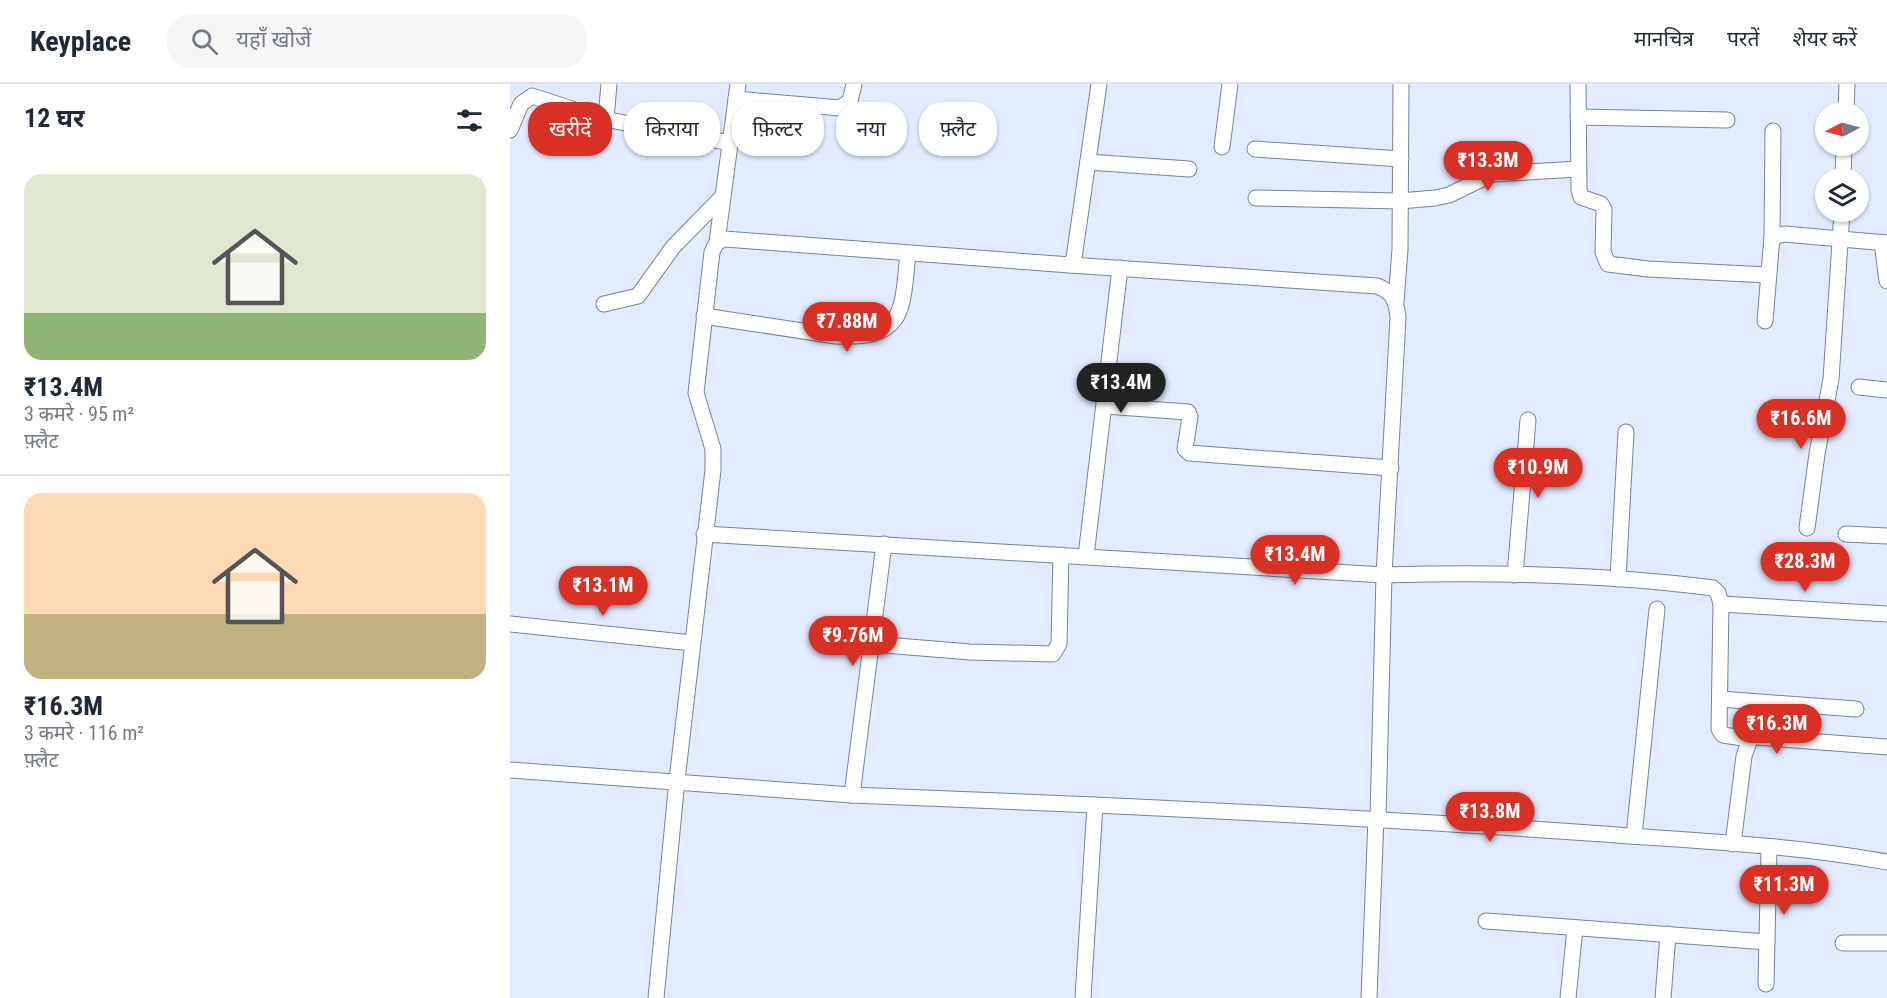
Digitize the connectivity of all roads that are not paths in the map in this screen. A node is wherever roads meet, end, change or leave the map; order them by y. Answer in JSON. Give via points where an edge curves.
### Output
{"nodes":[{"id":1,"x":609,"y":84,"type":"edge"},
{"id":2,"x":855,"y":84,"type":"edge"},
{"id":3,"x":1099,"y":84,"type":"edge"},
{"id":4,"x":1230,"y":84,"type":"edge"},
{"id":5,"x":1401,"y":84,"type":"edge"},
{"id":6,"x":1578,"y":84,"type":"edge"},
{"id":7,"x":1847,"y":84,"type":"edge"},
{"id":8,"x":541,"y":91,"type":"edge"},
{"id":9,"x":737,"y":92,"type":"edge"},
{"id":10,"x":567,"y":102,"type":"edge"},
{"id":11,"x":607,"y":102,"type":"edge"},
{"id":12,"x":1846,"y":102,"type":"edge"},
{"id":13,"x":1578,"y":117,"type":"junction"},
{"id":14,"x":612,"y":120,"type":"edge"},
{"id":15,"x":1727,"y":120,"type":"dead end"},
{"id":16,"x":510,"y":130,"type":"edge"},
{"id":17,"x":1773,"y":131,"type":"dead end"},
{"id":18,"x":730,"y":143,"type":"junction"},
{"id":19,"x":1222,"y":147,"type":"dead end"},
{"id":20,"x":1255,"y":149,"type":"dead end"},
{"id":21,"x":1401,"y":159,"type":"junction"},
{"id":22,"x":1088,"y":162,"type":"junction"},
{"id":23,"x":1189,"y":169,"type":"dead end"},
{"id":24,"x":1578,"y":169,"type":"junction"},
{"id":25,"x":723,"y":196,"type":"junction"},
{"id":26,"x":1256,"y":198,"type":"dead end"},
{"id":27,"x":1400,"y":201,"type":"junction"},
{"id":28,"x":1841,"y":222,"type":"edge"},
{"id":29,"x":1772,"y":237,"type":"junction"},
{"id":30,"x":1840,"y":239,"type":"junction"},
{"id":31,"x":717,"y":242,"type":"junction"},
{"id":32,"x":1884,"y":243,"type":"edge"},
{"id":33,"x":908,"y":253,"type":"junction"},
{"id":34,"x":1070,"y":265,"type":"junction"},
{"id":35,"x":1120,"y":268,"type":"junction"},
{"id":36,"x":1768,"y":275,"type":"junction"},
{"id":37,"x":1887,"y":281,"type":"edge"},
{"id":38,"x":1396,"y":302,"type":"junction"},
{"id":39,"x":604,"y":304,"type":"dead end"},
{"id":40,"x":704,"y":316,"type":"junction"},
{"id":41,"x":1765,"y":321,"type":"dead end"},
{"id":42,"x":1859,"y":387,"type":"dead end"},
{"id":43,"x":1887,"y":390,"type":"edge"},
{"id":44,"x":1105,"y":406,"type":"junction"},
{"id":45,"x":1528,"y":420,"type":"dead end"},
{"id":46,"x":1626,"y":432,"type":"dead end"},
{"id":47,"x":1391,"y":468,"type":"junction"},
{"id":48,"x":1807,"y":528,"type":"dead end"},
{"id":49,"x":704,"y":534,"type":"junction"},
{"id":50,"x":1846,"y":534,"type":"dead end"},
{"id":51,"x":1887,"y":536,"type":"edge"},
{"id":52,"x":884,"y":544,"type":"junction"},
{"id":53,"x":1061,"y":555,"type":"junction"},
{"id":54,"x":1086,"y":556,"type":"junction"},
{"id":55,"x":1384,"y":575,"type":"junction"},
{"id":56,"x":1515,"y":575,"type":"junction"},
{"id":57,"x":1618,"y":579,"type":"junction"},
{"id":58,"x":1721,"y":604,"type":"junction"},
{"id":59,"x":1657,"y":609,"type":"dead end"},
{"id":60,"x":1887,"y":614,"type":"edge"},
{"id":61,"x":510,"y":624,"type":"edge"},
{"id":62,"x":692,"y":643,"type":"junction"},
{"id":63,"x":873,"y":644,"type":"junction"},
{"id":64,"x":1720,"y":699,"type":"junction"},
{"id":65,"x":1856,"y":710,"type":"dead end"},
{"id":66,"x":1750,"y":739,"type":"junction"},
{"id":67,"x":1887,"y":747,"type":"edge"},
{"id":68,"x":510,"y":770,"type":"edge"},
{"id":69,"x":677,"y":780,"type":"junction"},
{"id":70,"x":852,"y":795,"type":"junction"},
{"id":71,"x":1095,"y":806,"type":"junction"},
{"id":72,"x":1377,"y":818,"type":"junction"},
{"id":73,"x":1634,"y":836,"type":"junction"},
{"id":74,"x":1732,"y":844,"type":"junction"},
{"id":75,"x":1769,"y":848,"type":"junction"},
{"id":76,"x":1887,"y":862,"type":"edge"},
{"id":77,"x":1486,"y":921,"type":"dead end"},
{"id":78,"x":1575,"y":928,"type":"junction"},
{"id":79,"x":1668,"y":934,"type":"junction"},
{"id":80,"x":1767,"y":942,"type":"junction"},
{"id":81,"x":1843,"y":943,"type":"dead end"},
{"id":82,"x":1887,"y":943,"type":"edge"},
{"id":83,"x":1766,"y":984,"type":"dead end"},
{"id":84,"x":656,"y":998,"type":"edge"},
{"id":85,"x":1083,"y":998,"type":"edge"},
{"id":86,"x":1369,"y":998,"type":"edge"},
{"id":87,"x":1568,"y":998,"type":"edge"},
{"id":88,"x":1663,"y":998,"type":"edge"}],
"edges":[{"from":1,"to":11,"type":"street"},
{"from":2,"to":9,"type":"street","via":[[850,101],[840,108]]},
{"from":3,"to":22,"type":"street"},
{"from":4,"to":19,"type":"street"},
{"from":5,"to":21,"type":"street"},
{"from":6,"to":13,"type":"street"},
{"from":7,"to":12,"type":"street"},
{"from":8,"to":10,"type":"street"},
{"from":8,"to":16,"type":"street","via":[[521,104]]},
{"from":9,"to":18,"type":"street"},
{"from":13,"to":15,"type":"street"},
{"from":13,"to":24,"type":"street"},
{"from":14,"to":18,"type":"street"},
{"from":17,"to":29,"type":"street"},
{"from":18,"to":25,"type":"street"},
{"from":20,"to":21,"type":"street"},
{"from":21,"to":27,"type":"street"},
{"from":22,"to":23,"type":"street"},
{"from":22,"to":34,"type":"street"},
{"from":24,"to":27,"type":"street","via":[[1492,174],[1449,195]]},
{"from":24,"to":36,"type":"street","via":[[1581,197],[1601,204],[1604,209],[1603,252],[1608,264]]},
{"from":25,"to":31,"type":"street"},
{"from":25,"to":39,"type":"street","via":[[673,247],[638,296]]},
{"from":26,"to":27,"type":"street"},
{"from":27,"to":38,"type":"street"},
{"from":28,"to":30,"type":"street"},
{"from":29,"to":30,"type":"street","via":[[1784,234]]},
{"from":29,"to":36,"type":"street"},
{"from":30,"to":32,"type":"street"},
{"from":30,"to":48,"type":"street","via":[[1831,379]]},
{"from":31,"to":33,"type":"street","via":[[725,239]]},
{"from":31,"to":40,"type":"street","via":[[712,252]]},
{"from":32,"to":37,"type":"street"},
{"from":33,"to":34,"type":"street"},
{"from":33,"to":40,"type":"street","via":[[902,306],[897,320],[883,329],[836,336]]},
{"from":34,"to":35,"type":"street"},
{"from":35,"to":38,"type":"street","via":[[1377,286],[1390,291]]},
{"from":35,"to":44,"type":"street"},
{"from":36,"to":41,"type":"street"},
{"from":38,"to":47,"type":"street"},
{"from":40,"to":49,"type":"street","via":[[696,393],[713,449]]},
{"from":42,"to":43,"type":"street"},
{"from":44,"to":47,"type":"street","via":[[1188,412],[1191,417],[1185,449],[1189,453]]},
{"from":44,"to":54,"type":"street"},
{"from":45,"to":56,"type":"street"},
{"from":46,"to":57,"type":"street"},
{"from":47,"to":55,"type":"street"},
{"from":49,"to":52,"type":"street"},
{"from":49,"to":62,"type":"street"},
{"from":50,"to":51,"type":"street"},
{"from":52,"to":53,"type":"street"},
{"from":52,"to":63,"type":"street"},
{"from":53,"to":54,"type":"street"},
{"from":53,"to":63,"type":"street","via":[[1059,644],[1053,654]]},
{"from":54,"to":55,"type":"street"},
{"from":55,"to":56,"type":"street"},
{"from":55,"to":72,"type":"street"},
{"from":56,"to":57,"type":"street"},
{"from":57,"to":58,"type":"street","via":[[1713,588]]},
{"from":58,"to":60,"type":"street"},
{"from":58,"to":64,"type":"street"},
{"from":59,"to":73,"type":"street"},
{"from":61,"to":62,"type":"street"},
{"from":62,"to":69,"type":"street"},
{"from":63,"to":70,"type":"street"},
{"from":64,"to":65,"type":"street"},
{"from":64,"to":66,"type":"street","via":[[1721,732]]},
{"from":66,"to":67,"type":"street","via":[[1756,736]]},
{"from":66,"to":74,"type":"street","via":[[1744,756]]},
{"from":68,"to":69,"type":"street"},
{"from":69,"to":70,"type":"street"},
{"from":69,"to":84,"type":"street"},
{"from":70,"to":71,"type":"street"},
{"from":71,"to":72,"type":"street"},
{"from":71,"to":85,"type":"street"},
{"from":72,"to":73,"type":"street"},
{"from":72,"to":86,"type":"street"},
{"from":73,"to":74,"type":"street"},
{"from":74,"to":75,"type":"street"},
{"from":75,"to":76,"type":"street"},
{"from":75,"to":80,"type":"street"},
{"from":77,"to":78,"type":"street"},
{"from":78,"to":79,"type":"street"},
{"from":78,"to":87,"type":"street"},
{"from":79,"to":80,"type":"street"},
{"from":79,"to":88,"type":"street"},
{"from":80,"to":83,"type":"street"},
{"from":81,"to":82,"type":"street"}]}
